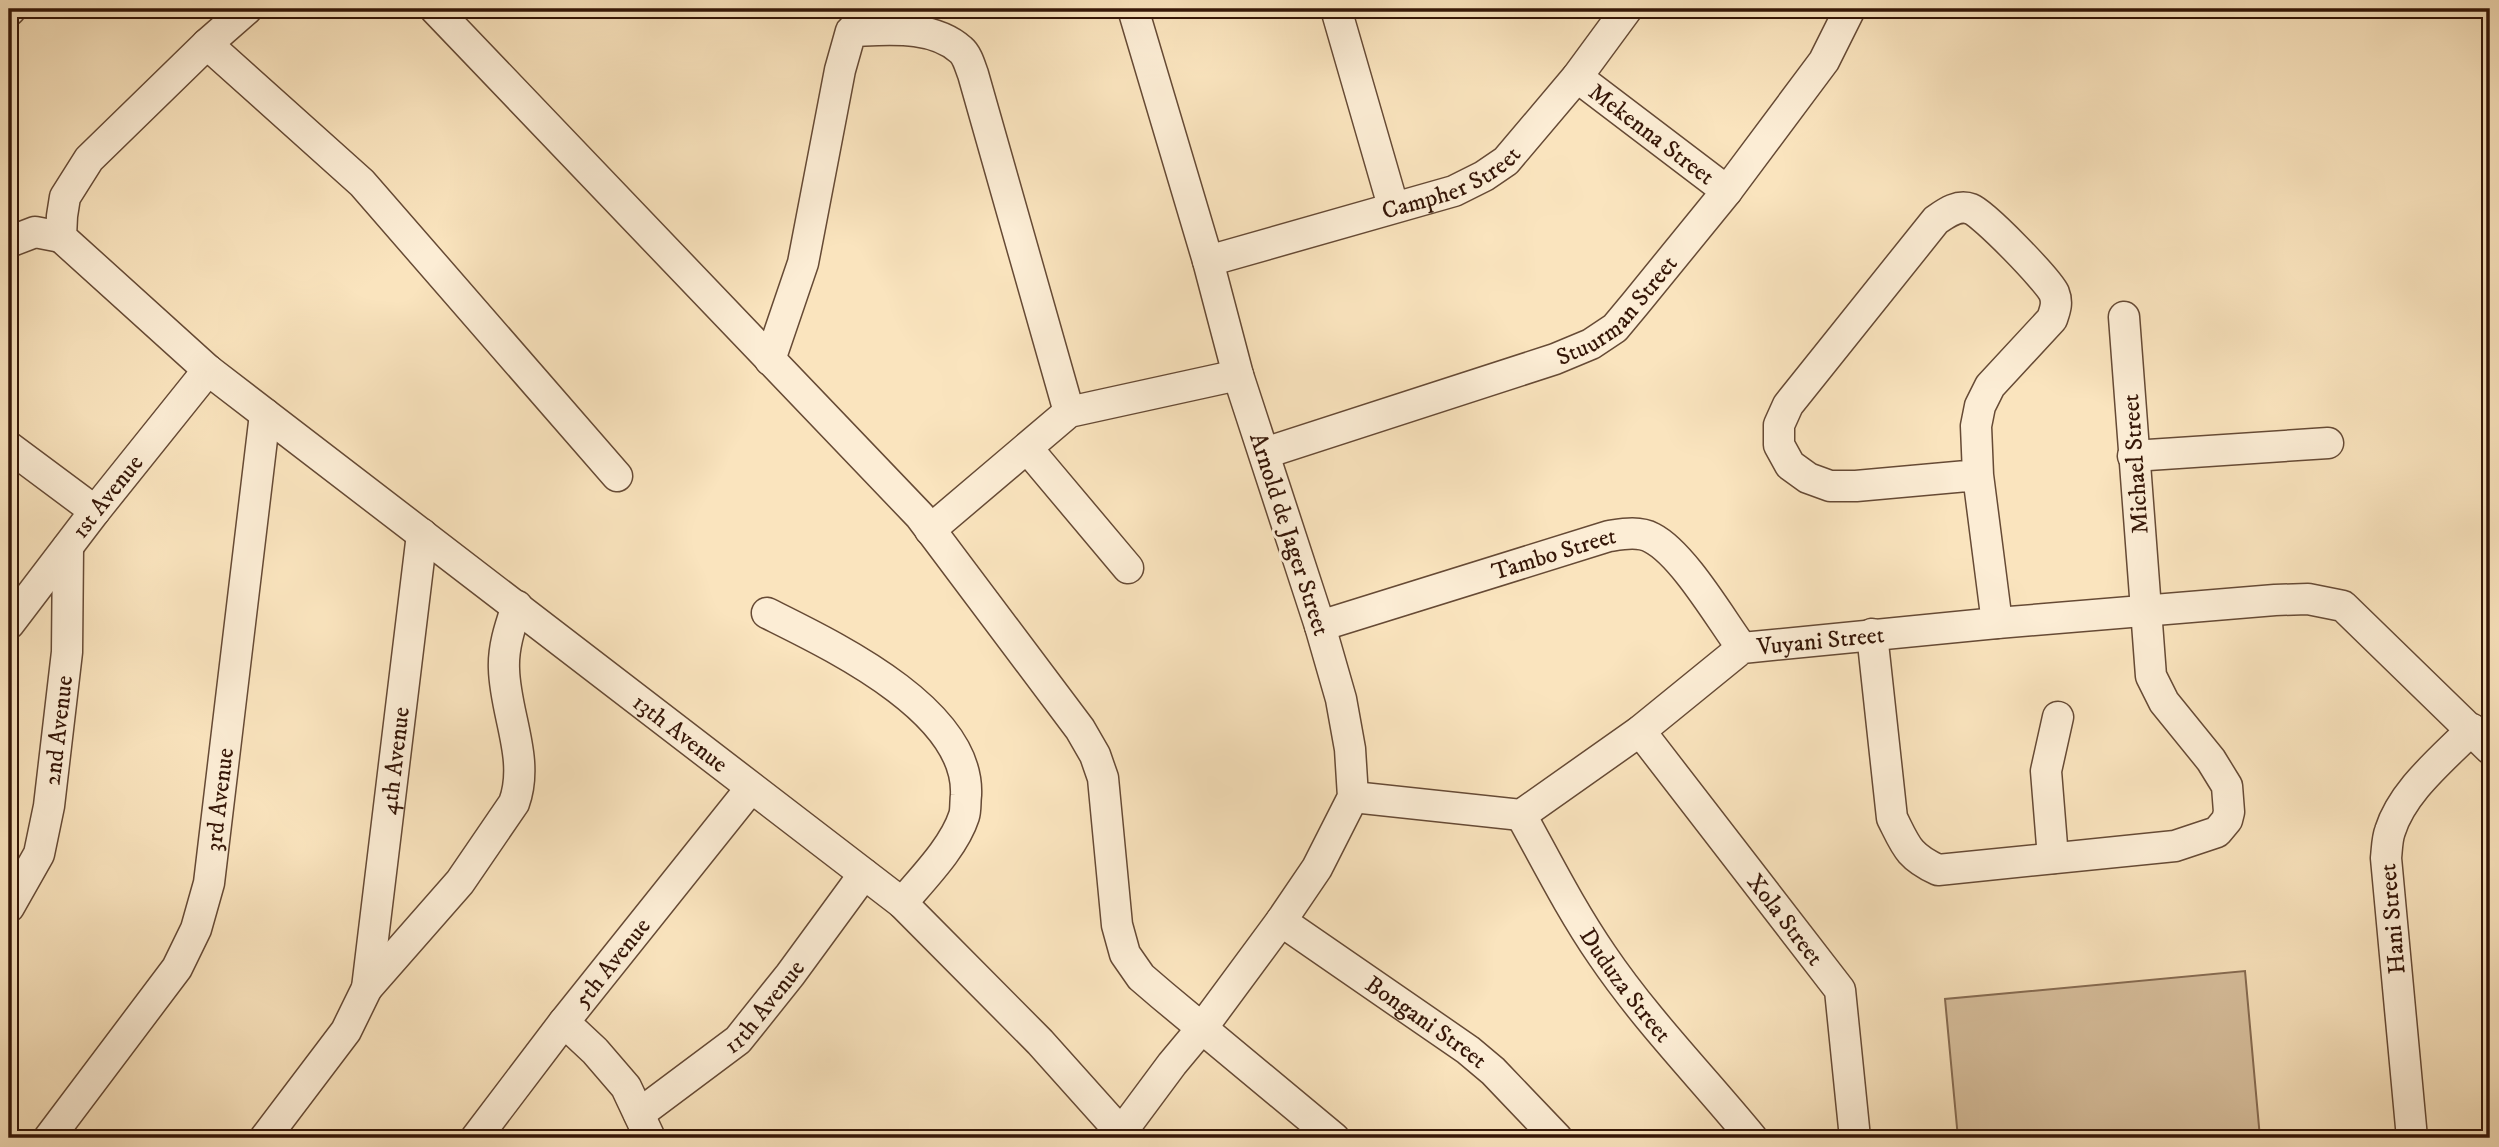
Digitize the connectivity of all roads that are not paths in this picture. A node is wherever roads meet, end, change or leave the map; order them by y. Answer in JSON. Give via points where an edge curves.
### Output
{"nodes":[{"id":1,"x":247,"y":9,"type":"edge"},
{"id":2,"x":435,"y":9,"type":"edge"},
{"id":3,"x":1133,"y":9,"type":"edge"},
{"id":4,"x":1336,"y":9,"type":"edge"},
{"id":5,"x":1627,"y":9,"type":"edge"},
{"id":6,"x":1850,"y":9,"type":"edge"},
{"id":7,"x":853,"y":20,"type":"edge"},
{"id":8,"x":206,"y":44,"type":"junction"},
{"id":9,"x":1577,"y":77,"type":"junction"},
{"id":10,"x":1727,"y":191,"type":"junction"},
{"id":11,"x":1393,"y":206,"type":"junction"},
{"id":12,"x":61,"y":237,"type":"junction"},
{"id":13,"x":9,"y":243,"type":"edge"},
{"id":14,"x":1208,"y":261,"type":"junction"},
{"id":15,"x":2124,"y":317,"type":"dead end"},
{"id":16,"x":770,"y":360,"type":"junction"},
{"id":17,"x":208,"y":370,"type":"junction"},
{"id":18,"x":1238,"y":375,"type":"junction"},
{"id":19,"x":1069,"y":412,"type":"junction"},
{"id":20,"x":265,"y":414,"type":"junction"},
{"id":21,"x":2328,"y":443,"type":"dead end"},
{"id":22,"x":9,"y":447,"type":"edge"},
{"id":23,"x":1027,"y":448,"type":"junction"},
{"id":24,"x":1265,"y":453,"type":"junction"},
{"id":25,"x":2133,"y":456,"type":"junction"},
{"id":26,"x":1978,"y":475,"type":"junction"},
{"id":27,"x":617,"y":476,"type":"dead end"},
{"id":28,"x":94,"y":511,"type":"junction"},
{"id":29,"x":930,"y":530,"type":"junction"},
{"id":30,"x":422,"y":534,"type":"junction"},
{"id":31,"x":68,"y":547,"type":"junction"},
{"id":32,"x":1128,"y":568,"type":"dead end"},
{"id":33,"x":517,"y":606,"type":"junction"},
{"id":34,"x":2147,"y":611,"type":"junction"},
{"id":35,"x":767,"y":614,"type":"dead end"},
{"id":36,"x":1997,"y":622,"type":"junction"},
{"id":37,"x":9,"y":624,"type":"edge"},
{"id":38,"x":1320,"y":626,"type":"junction"},
{"id":39,"x":1872,"y":634,"type":"junction"},
{"id":40,"x":1742,"y":648,"type":"junction"},
{"id":41,"x":2058,"y":717,"type":"dead end"},
{"id":42,"x":1640,"y":731,"type":"junction"},
{"id":43,"x":2481,"y":739,"type":"edge"},
{"id":44,"x":751,"y":788,"type":"junction"},
{"id":45,"x":1353,"y":797,"type":"junction"},
{"id":46,"x":1521,"y":815,"type":"junction"},
{"id":47,"x":2053,"y":858,"type":"junction"},
{"id":48,"x":864,"y":874,"type":"junction"},
{"id":49,"x":902,"y":903,"type":"junction"},
{"id":50,"x":9,"y":907,"type":"edge"},
{"id":51,"x":1281,"y":921,"type":"junction"},
{"id":52,"x":367,"y":988,"type":"junction"},
{"id":53,"x":564,"y":1022,"type":"junction"},
{"id":54,"x":1202,"y":1028,"type":"junction"},
{"id":55,"x":645,"y":1126,"type":"edge"},
{"id":56,"x":1121,"y":1136,"type":"edge"},
{"id":57,"x":49,"y":1138,"type":"edge"},
{"id":58,"x":265,"y":1138,"type":"edge"},
{"id":59,"x":476,"y":1138,"type":"edge"},
{"id":60,"x":1334,"y":1138,"type":"edge"},
{"id":61,"x":1557,"y":1138,"type":"edge"},
{"id":62,"x":1752,"y":1138,"type":"edge"},
{"id":63,"x":1855,"y":1138,"type":"edge"},
{"id":64,"x":2412,"y":1138,"type":"edge"}],
"edges":[{"from":1,"to":8,"type":"street"},
{"from":2,"to":16,"type":"street"},
{"from":3,"to":14,"type":"street","name":"Arnold de Jager Street"},
{"from":4,"to":11,"type":"street"},
{"from":5,"to":9,"type":"street","name":"Campher Street"},
{"from":6,"to":10,"type":"street","name":"Stuurman Street","via":[[1824,61]]},
{"from":7,"to":16,"type":"street","via":[[803,263]]},
{"from":7,"to":19,"type":"street","via":[[943,38],[963,51],[974,74]]},
{"from":8,"to":12,"type":"street","via":[[89,159],[65,197]]},
{"from":8,"to":27,"type":"street","via":[[362,183]]},
{"from":9,"to":10,"type":"street","name":"Mekenna Street"},
{"from":9,"to":11,"type":"street","name":"Campher Street","via":[[1506,161],[1454,191]]},
{"from":10,"to":24,"type":"street","name":"Stuurman Street","via":[[1615,328],[1591,344]]},
{"from":11,"to":14,"type":"street","name":"Campher Street"},
{"from":12,"to":13,"type":"street","via":[[35,232]]},
{"from":12,"to":17,"type":"street","name":"13th Avenue"},
{"from":14,"to":18,"type":"street","name":"Arnold de Jager Street"},
{"from":15,"to":25,"type":"street","name":"Michael Street"},
{"from":16,"to":29,"type":"street"},
{"from":17,"to":20,"type":"street","name":"13th Avenue"},
{"from":17,"to":28,"type":"street","name":"1st Avenue"},
{"from":18,"to":19,"type":"street"},
{"from":18,"to":24,"type":"street","name":"Arnold de Jager Street"},
{"from":19,"to":23,"type":"street"},
{"from":20,"to":30,"type":"street","name":"13th Avenue"},
{"from":20,"to":57,"type":"street","name":"3rd Avenue","via":[[209,883],[196,929],[177,968]]},
{"from":21,"to":25,"type":"street"},
{"from":22,"to":28,"type":"street"},
{"from":23,"to":29,"type":"street"},
{"from":23,"to":32,"type":"street"},
{"from":24,"to":38,"type":"street","name":"Arnold de Jager Street"},
{"from":25,"to":34,"type":"street","name":"Michael Street"},
{"from":26,"to":26,"type":"street","via":[[1980,406],[1990,386],[2052,319],[2056,308],[2046,280],[1984,219],[1970,208],[1951,209],[1936,220],[1788,405],[1779,425],[1779,444],[1790,465],[1808,478],[1830,485]]},
{"from":26,"to":36,"type":"street"},
{"from":28,"to":31,"type":"street","name":"1st Avenue"},
{"from":29,"to":54,"type":"street","via":[[1095,755],[1103,778],[1117,925],[1125,954],[1141,977]]},
{"from":30,"to":33,"type":"street","name":"13th Avenue"},
{"from":30,"to":52,"type":"street","name":"4th Avenue"},
{"from":31,"to":37,"type":"street","name":"1st Avenue"},
{"from":31,"to":50,"type":"street","name":"2nd Avenue","via":[[67,652],[49,806],[39,854]]},
{"from":33,"to":44,"type":"street","name":"13th Avenue"},
{"from":33,"to":52,"type":"street","name":"4th Avenue","via":[[505,645],[504,672],[519,769],[514,803],[460,883]]},
{"from":34,"to":36,"type":"street","name":"Vuyani Street"},
{"from":34,"to":43,"type":"street","name":"Vuyani Street","via":[[2286,599],[2343,606]]},
{"from":34,"to":47,"type":"street","name":"Michael Street","via":[[2151,676],[2164,702],[2227,786],[2227,820],[2217,832],[2175,846]]},
{"from":35,"to":49,"type":"street","via":[[878,673],[919,705],[951,743],[967,777],[965,815],[945,850]]},
{"from":36,"to":39,"type":"street","name":"Vuyani Street"},
{"from":38,"to":40,"type":"street","name":"Tambo Street","via":[[1609,536],[1633,533],[1651,537],[1670,552]]},
{"from":38,"to":45,"type":"street","name":"Arnold de Jager Street","via":[[1350,749]]},
{"from":39,"to":40,"type":"street","name":"Vuyani Street"},
{"from":39,"to":47,"type":"street","name":"Michael Street","via":[[1892,818],[1911,853],[1938,870]]},
{"from":40,"to":42,"type":"street","name":"Vuyani Street"},
{"from":41,"to":47,"type":"street","via":[[2046,771]]},
{"from":42,"to":46,"type":"street","name":"Vuyani Street"},
{"from":42,"to":63,"type":"street","name":"Xola Street","via":[[1840,990]]},
{"from":43,"to":64,"type":"street","name":"Hani Street","via":[[2413,789],[2389,833],[2386,858]]},
{"from":44,"to":48,"type":"street","name":"13th Avenue"},
{"from":44,"to":53,"type":"street","name":"5th Avenue"},
{"from":45,"to":46,"type":"street"},
{"from":45,"to":51,"type":"street","via":[[1317,868]]},
{"from":46,"to":62,"type":"street","name":"Duduza Street","via":[[1603,956]]},
{"from":48,"to":49,"type":"street","name":"13th Avenue"},
{"from":48,"to":55,"type":"street","name":"11th Avenue","via":[[738,1040]]},
{"from":49,"to":56,"type":"street","name":"13th Avenue","via":[[1040,1042]]},
{"from":51,"to":54,"type":"street"},
{"from":51,"to":61,"type":"street","name":"Bongani Street","via":[[1468,1050]]},
{"from":52,"to":58,"type":"street","name":"4th Avenue","via":[[345,1031]]},
{"from":53,"to":55,"type":"street","via":[[626,1087]]},
{"from":53,"to":59,"type":"street","name":"5th Avenue"},
{"from":54,"to":56,"type":"street"},
{"from":54,"to":60,"type":"street"}]}
